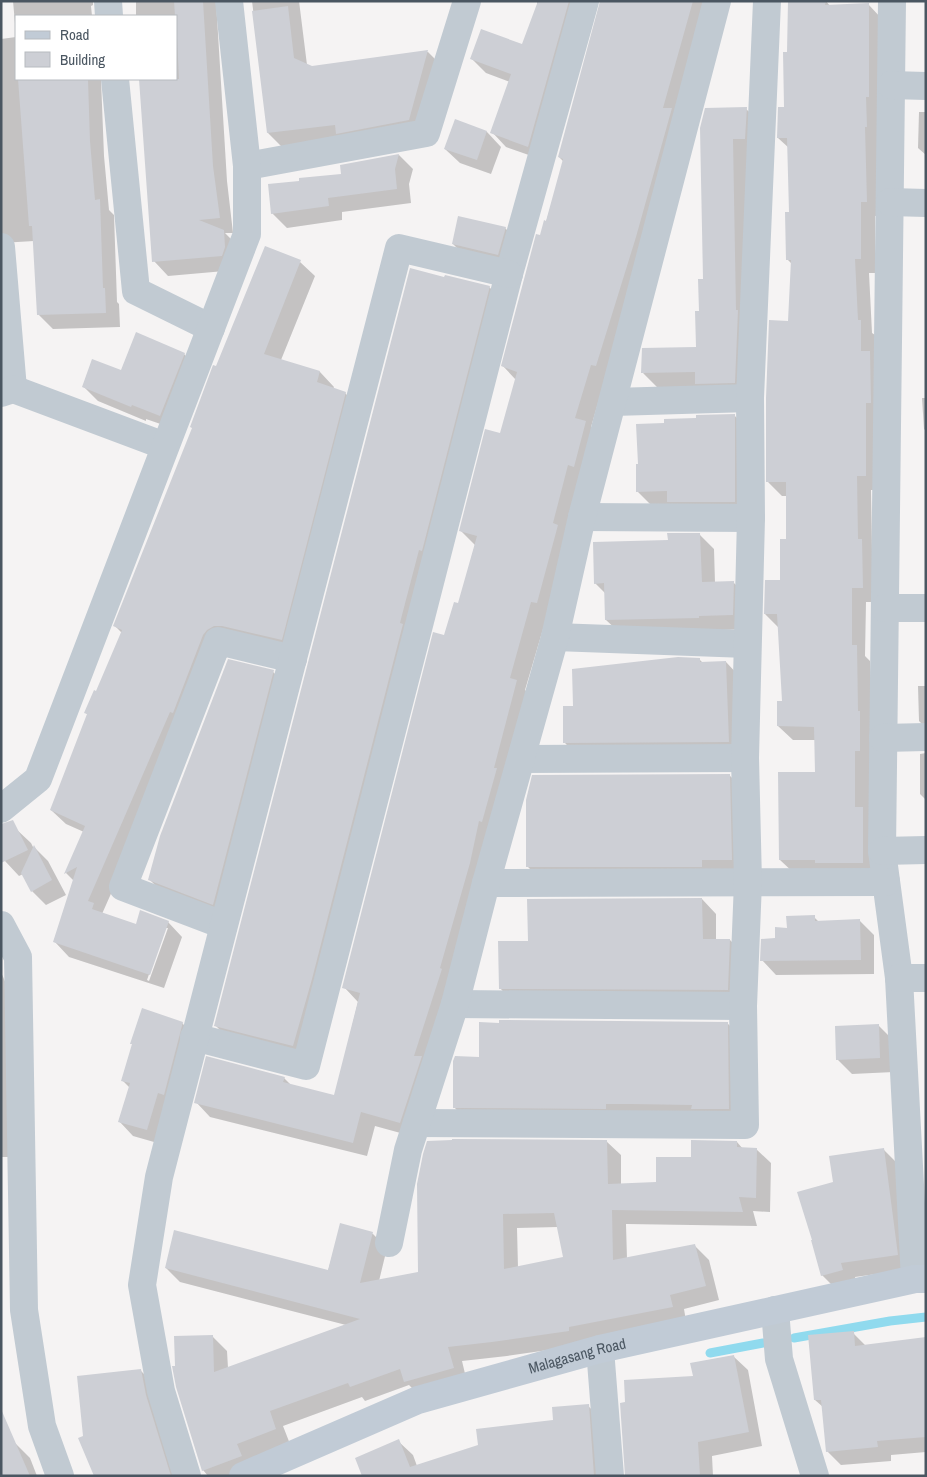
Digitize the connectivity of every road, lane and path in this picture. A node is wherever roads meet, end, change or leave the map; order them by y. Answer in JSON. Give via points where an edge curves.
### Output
{"nodes":[{"id":1,"x":108,"y":1,"type":"edge"},
{"id":2,"x":229,"y":1,"type":"edge"},
{"id":3,"x":467,"y":1,"type":"edge"},
{"id":4,"x":584,"y":1,"type":"edge"},
{"id":5,"x":717,"y":1,"type":"edge"},
{"id":6,"x":767,"y":1,"type":"edge"},
{"id":7,"x":892,"y":1,"type":"edge"},
{"id":8,"x":110,"y":15,"type":"edge"},
{"id":9,"x":116,"y":80,"type":"edge"},
{"id":10,"x":891,"y":85,"type":"junction"},
{"id":11,"x":926,"y":86,"type":"edge"},
{"id":12,"x":247,"y":166,"type":"junction"},
{"id":13,"x":890,"y":202,"type":"junction"},
{"id":14,"x":926,"y":203,"type":"edge"},
{"id":15,"x":1,"y":247,"type":"edge"},
{"id":16,"x":509,"y":274,"type":"junction"},
{"id":17,"x":211,"y":328,"type":"junction"},
{"id":18,"x":7,"y":391,"type":"edge"},
{"id":19,"x":750,"y":398,"type":"junction"},
{"id":20,"x":613,"y":402,"type":"junction"},
{"id":21,"x":165,"y":446,"type":"junction"},
{"id":22,"x":582,"y":517,"type":"junction"},
{"id":23,"x":751,"y":518,"type":"junction"},
{"id":24,"x":885,"y":608,"type":"junction"},
{"id":25,"x":926,"y":608,"type":"edge"},
{"id":26,"x":555,"y":637,"type":"junction"},
{"id":27,"x":747,"y":644,"type":"junction"},
{"id":28,"x":293,"y":659,"type":"junction"},
{"id":29,"x":926,"y":737,"type":"edge"},
{"id":30,"x":883,"y":738,"type":"junction"},
{"id":31,"x":745,"y":758,"type":"junction"},
{"id":32,"x":522,"y":759,"type":"junction"},
{"id":33,"x":1,"y":809,"type":"edge"},
{"id":34,"x":926,"y":850,"type":"edge"},
{"id":35,"x":882,"y":851,"type":"junction"},
{"id":36,"x":748,"y":882,"type":"junction"},
{"id":37,"x":886,"y":882,"type":"junction"},
{"id":38,"x":486,"y":883,"type":"junction"},
{"id":39,"x":1,"y":924,"type":"edge"},
{"id":40,"x":224,"y":925,"type":"junction"},
{"id":41,"x":899,"y":978,"type":"junction"},
{"id":42,"x":926,"y":978,"type":"edge"},
{"id":43,"x":455,"y":1004,"type":"junction"},
{"id":44,"x":743,"y":1006,"type":"junction"},
{"id":45,"x":194,"y":1037,"type":"junction"},
{"id":46,"x":416,"y":1123,"type":"junction"},
{"id":47,"x":12,"y":1180,"type":"edge"},
{"id":48,"x":389,"y":1243,"type":"dead end"},
{"id":49,"x":920,"y":1279,"type":"edge"},
{"id":50,"x":775,"y":1310,"type":"junction"},
{"id":51,"x":600,"y":1349,"type":"junction"},
{"id":52,"x":60,"y":1476,"type":"edge"},
{"id":53,"x":187,"y":1476,"type":"edge"},
{"id":54,"x":243,"y":1476,"type":"edge"},
{"id":55,"x":610,"y":1476,"type":"edge"},
{"id":56,"x":815,"y":1476,"type":"edge"}],
"edges":[{"from":1,"to":8,"type":"street"},
{"from":2,"to":12,"type":"street"},
{"from":3,"to":12,"type":"street","via":[[426,132]]},
{"from":4,"to":16,"type":"street"},
{"from":5,"to":20,"type":"street"},
{"from":6,"to":19,"type":"street"},
{"from":7,"to":10,"type":"street"},
{"from":9,"to":17,"type":"street","via":[[136,291]]},
{"from":10,"to":11,"type":"street"},
{"from":10,"to":13,"type":"street"},
{"from":12,"to":17,"type":"street","via":[[247,234]]},
{"from":13,"to":14,"type":"street"},
{"from":13,"to":24,"type":"street"},
{"from":15,"to":18,"type":"street"},
{"from":16,"to":28,"type":"street","via":[[399,248]]},
{"from":16,"to":45,"type":"street","via":[[306,1066]]},
{"from":17,"to":21,"type":"street"},
{"from":18,"to":21,"type":"street"},
{"from":19,"to":20,"type":"street"},
{"from":19,"to":23,"type":"street"},
{"from":20,"to":22,"type":"street"},
{"from":21,"to":33,"type":"street","via":[[38,778]]},
{"from":22,"to":23,"type":"street"},
{"from":22,"to":26,"type":"street"},
{"from":23,"to":27,"type":"street"},
{"from":24,"to":25,"type":"street"},
{"from":24,"to":30,"type":"street"},
{"from":26,"to":27,"type":"street"},
{"from":26,"to":32,"type":"street"},
{"from":27,"to":31,"type":"street"},
{"from":28,"to":40,"type":"street"},
{"from":28,"to":40,"type":"street","via":[[218,641],[123,887]]},
{"from":29,"to":30,"type":"street"},
{"from":30,"to":35,"type":"street"},
{"from":31,"to":32,"type":"street"},
{"from":31,"to":36,"type":"street"},
{"from":32,"to":38,"type":"street"},
{"from":34,"to":35,"type":"street"},
{"from":35,"to":37,"type":"street"},
{"from":36,"to":37,"type":"street"},
{"from":36,"to":38,"type":"street"},
{"from":36,"to":44,"type":"street"},
{"from":37,"to":41,"type":"street"},
{"from":38,"to":43,"type":"street"},
{"from":39,"to":47,"type":"street","via":[[18,957]]},
{"from":40,"to":45,"type":"street"},
{"from":41,"to":42,"type":"street"},
{"from":41,"to":49,"type":"street"},
{"from":43,"to":44,"type":"street"},
{"from":43,"to":46,"type":"street"},
{"from":44,"to":46,"type":"street","via":[[744,1125]]},
{"from":45,"to":53,"type":"street","via":[[159,1177],[142,1285],[161,1391]]},
{"from":46,"to":48,"type":"street"},
{"from":47,"to":52,"type":"street","via":[[24,1310],[42,1426]]},
{"from":49,"to":50,"type":"main road","name":"Malagasang Road"},
{"from":50,"to":51,"type":"main road","name":"Malagasang Road"},
{"from":50,"to":56,"type":"street","via":[[779,1359]]},
{"from":51,"to":54,"type":"main road","name":"Malagasang Road","via":[[418,1400]]},
{"from":51,"to":55,"type":"street"}]}
